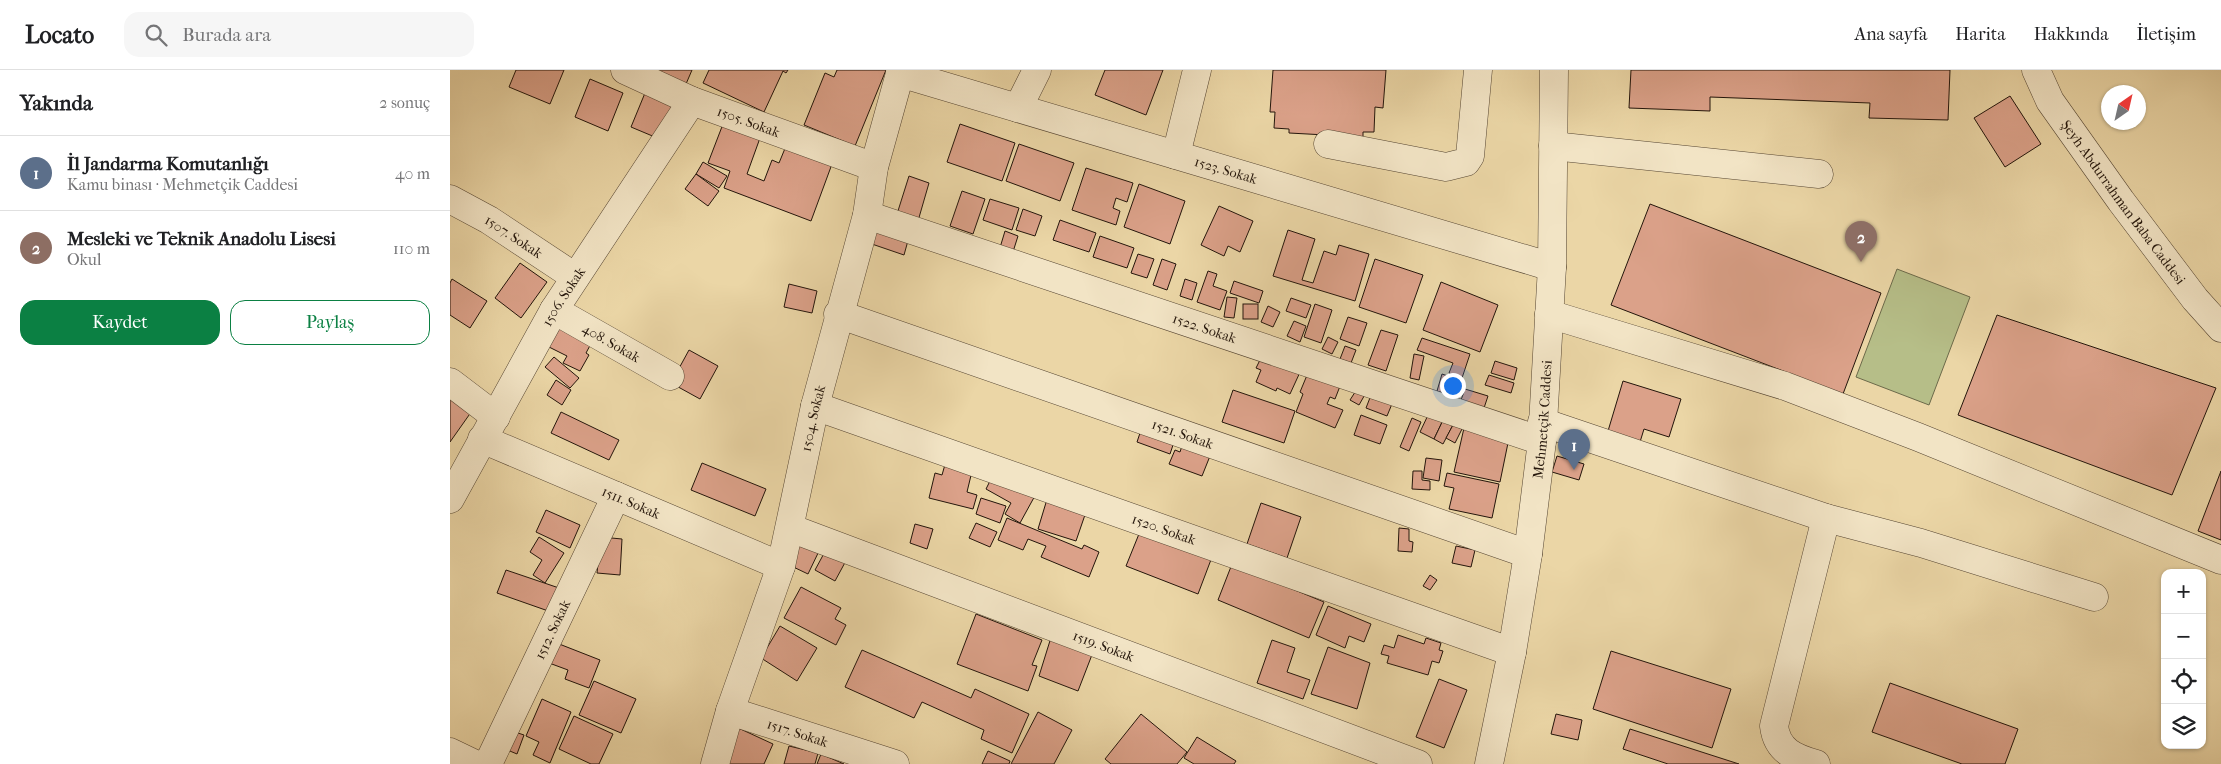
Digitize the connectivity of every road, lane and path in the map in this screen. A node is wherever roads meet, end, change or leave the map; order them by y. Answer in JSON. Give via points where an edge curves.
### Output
{"nodes":[{"id":1,"x":625,"y":70,"type":"edge"},
{"id":2,"x":1037,"y":70,"type":"edge"},
{"id":3,"x":1197,"y":70,"type":"edge"},
{"id":4,"x":1478,"y":70,"type":"edge"},
{"id":5,"x":1554,"y":70,"type":"edge"},
{"id":6,"x":2036,"y":70,"type":"edge"},
{"id":7,"x":901,"y":72,"type":"edge"},
{"id":8,"x":692,"y":101,"type":"junction"},
{"id":9,"x":1018,"y":108,"type":"junction"},
{"id":10,"x":1328,"y":144,"type":"dead end"},
{"id":11,"x":1553,"y":146,"type":"junction"},
{"id":12,"x":1176,"y":156,"type":"junction"},
{"id":13,"x":874,"y":167,"type":"junction"},
{"id":14,"x":1819,"y":174,"type":"dead end"},
{"id":15,"x":450,"y":199,"type":"edge"},
{"id":16,"x":867,"y":215,"type":"junction"},
{"id":17,"x":1552,"y":267,"type":"junction"},
{"id":18,"x":575,"y":277,"type":"junction"},
{"id":19,"x":554,"y":310,"type":"junction"},
{"id":20,"x":838,"y":314,"type":"junction"},
{"id":21,"x":1549,"y":314,"type":"junction"},
{"id":22,"x":2221,"y":328,"type":"edge"},
{"id":23,"x":670,"y":376,"type":"dead end"},
{"id":24,"x":450,"y":382,"type":"edge"},
{"id":25,"x":815,"y":406,"type":"junction"},
{"id":26,"x":489,"y":428,"type":"junction"},
{"id":27,"x":1542,"y":431,"type":"junction"},
{"id":28,"x":453,"y":488,"type":"edge"},
{"id":29,"x":616,"y":496,"type":"junction"},
{"id":30,"x":1826,"y":518,"type":"junction"},
{"id":31,"x":790,"y":528,"type":"junction"},
{"id":32,"x":1528,"y":554,"type":"junction"},
{"id":33,"x":2221,"y":560,"type":"edge"},
{"id":34,"x":781,"y":566,"type":"junction"},
{"id":35,"x":2094,"y":597,"type":"dead end"},
{"id":36,"x":1512,"y":652,"type":"junction"},
{"id":37,"x":730,"y":711,"type":"junction"},
{"id":38,"x":450,"y":752,"type":"edge"},
{"id":39,"x":475,"y":764,"type":"edge"},
{"id":40,"x":488,"y":764,"type":"edge"},
{"id":41,"x":715,"y":764,"type":"edge"},
{"id":42,"x":895,"y":764,"type":"edge"},
{"id":43,"x":1418,"y":764,"type":"edge"},
{"id":44,"x":1489,"y":764,"type":"edge"},
{"id":45,"x":1816,"y":764,"type":"edge"}],
"edges":[{"from":1,"to":8,"type":"street","name":"1505. Sokak"},
{"from":2,"to":9,"type":"street"},
{"from":3,"to":12,"type":"street"},
{"from":4,"to":10,"type":"street","via":[[1470,156],[1466,162],[1446,167]]},
{"from":5,"to":11,"type":"street","name":"Mehmetçik Caddesi"},
{"from":6,"to":22,"type":"street","name":"Şeyh Abdurrahman Baba Caddesi","via":[[2050,101],[2121,201]]},
{"from":7,"to":9,"type":"street","name":"1523. Sokak"},
{"from":7,"to":13,"type":"street","name":"1504. Sokak"},
{"from":8,"to":13,"type":"street","name":"1505. Sokak"},
{"from":8,"to":18,"type":"street","name":"1506. Sokak"},
{"from":9,"to":12,"type":"street","name":"1523. Sokak"},
{"from":11,"to":14,"type":"street"},
{"from":11,"to":17,"type":"street","name":"Mehmetçik Caddesi"},
{"from":12,"to":17,"type":"street","name":"1523. Sokak"},
{"from":13,"to":16,"type":"street","name":"1504. Sokak"},
{"from":15,"to":18,"type":"street","name":"1507. Sokak","via":[[489,220]]},
{"from":16,"to":20,"type":"street","name":"1504. Sokak"},
{"from":16,"to":27,"type":"street","name":"1522. Sokak"},
{"from":17,"to":21,"type":"street","name":"Mehmetçik Caddesi"},
{"from":18,"to":19,"type":"street","name":"1506. Sokak"},
{"from":19,"to":23,"type":"street","name":"408. Sokak"},
{"from":19,"to":26,"type":"street","name":"1506. Sokak"},
{"from":20,"to":25,"type":"street","name":"1504. Sokak"},
{"from":20,"to":32,"type":"street","name":"1521. Sokak"},
{"from":21,"to":27,"type":"street","name":"Mehmetçik Caddesi"},
{"from":21,"to":33,"type":"street","via":[[1786,386]]},
{"from":24,"to":26,"type":"street","name":"1511. Sokak"},
{"from":25,"to":31,"type":"street","name":"1504. Sokak"},
{"from":25,"to":36,"type":"street","name":"1520. Sokak"},
{"from":26,"to":28,"type":"street","name":"1506. Sokak"},
{"from":26,"to":29,"type":"street","name":"1511. Sokak"},
{"from":27,"to":30,"type":"street","name":"1522. Sokak"},
{"from":27,"to":32,"type":"street","name":"Mehmetçik Caddesi"},
{"from":29,"to":34,"type":"street","name":"1511. Sokak"},
{"from":29,"to":40,"type":"street","name":"1512. Sokak"},
{"from":30,"to":35,"type":"street","name":"1522. Sokak"},
{"from":30,"to":45,"type":"street","via":[[1774,726],[1777,739],[1788,754]]},
{"from":31,"to":34,"type":"street","name":"1504. Sokak"},
{"from":31,"to":43,"type":"street","name":"1519. Sokak"},
{"from":32,"to":36,"type":"street","name":"Mehmetçik Caddesi"},
{"from":34,"to":37,"type":"street","name":"1504. Sokak"},
{"from":36,"to":44,"type":"street","name":"Mehmetçik Caddesi"},
{"from":37,"to":41,"type":"street","name":"1504. Sokak"},
{"from":37,"to":42,"type":"street","name":"1517. Sokak"},
{"from":38,"to":39,"type":"street"}]}
